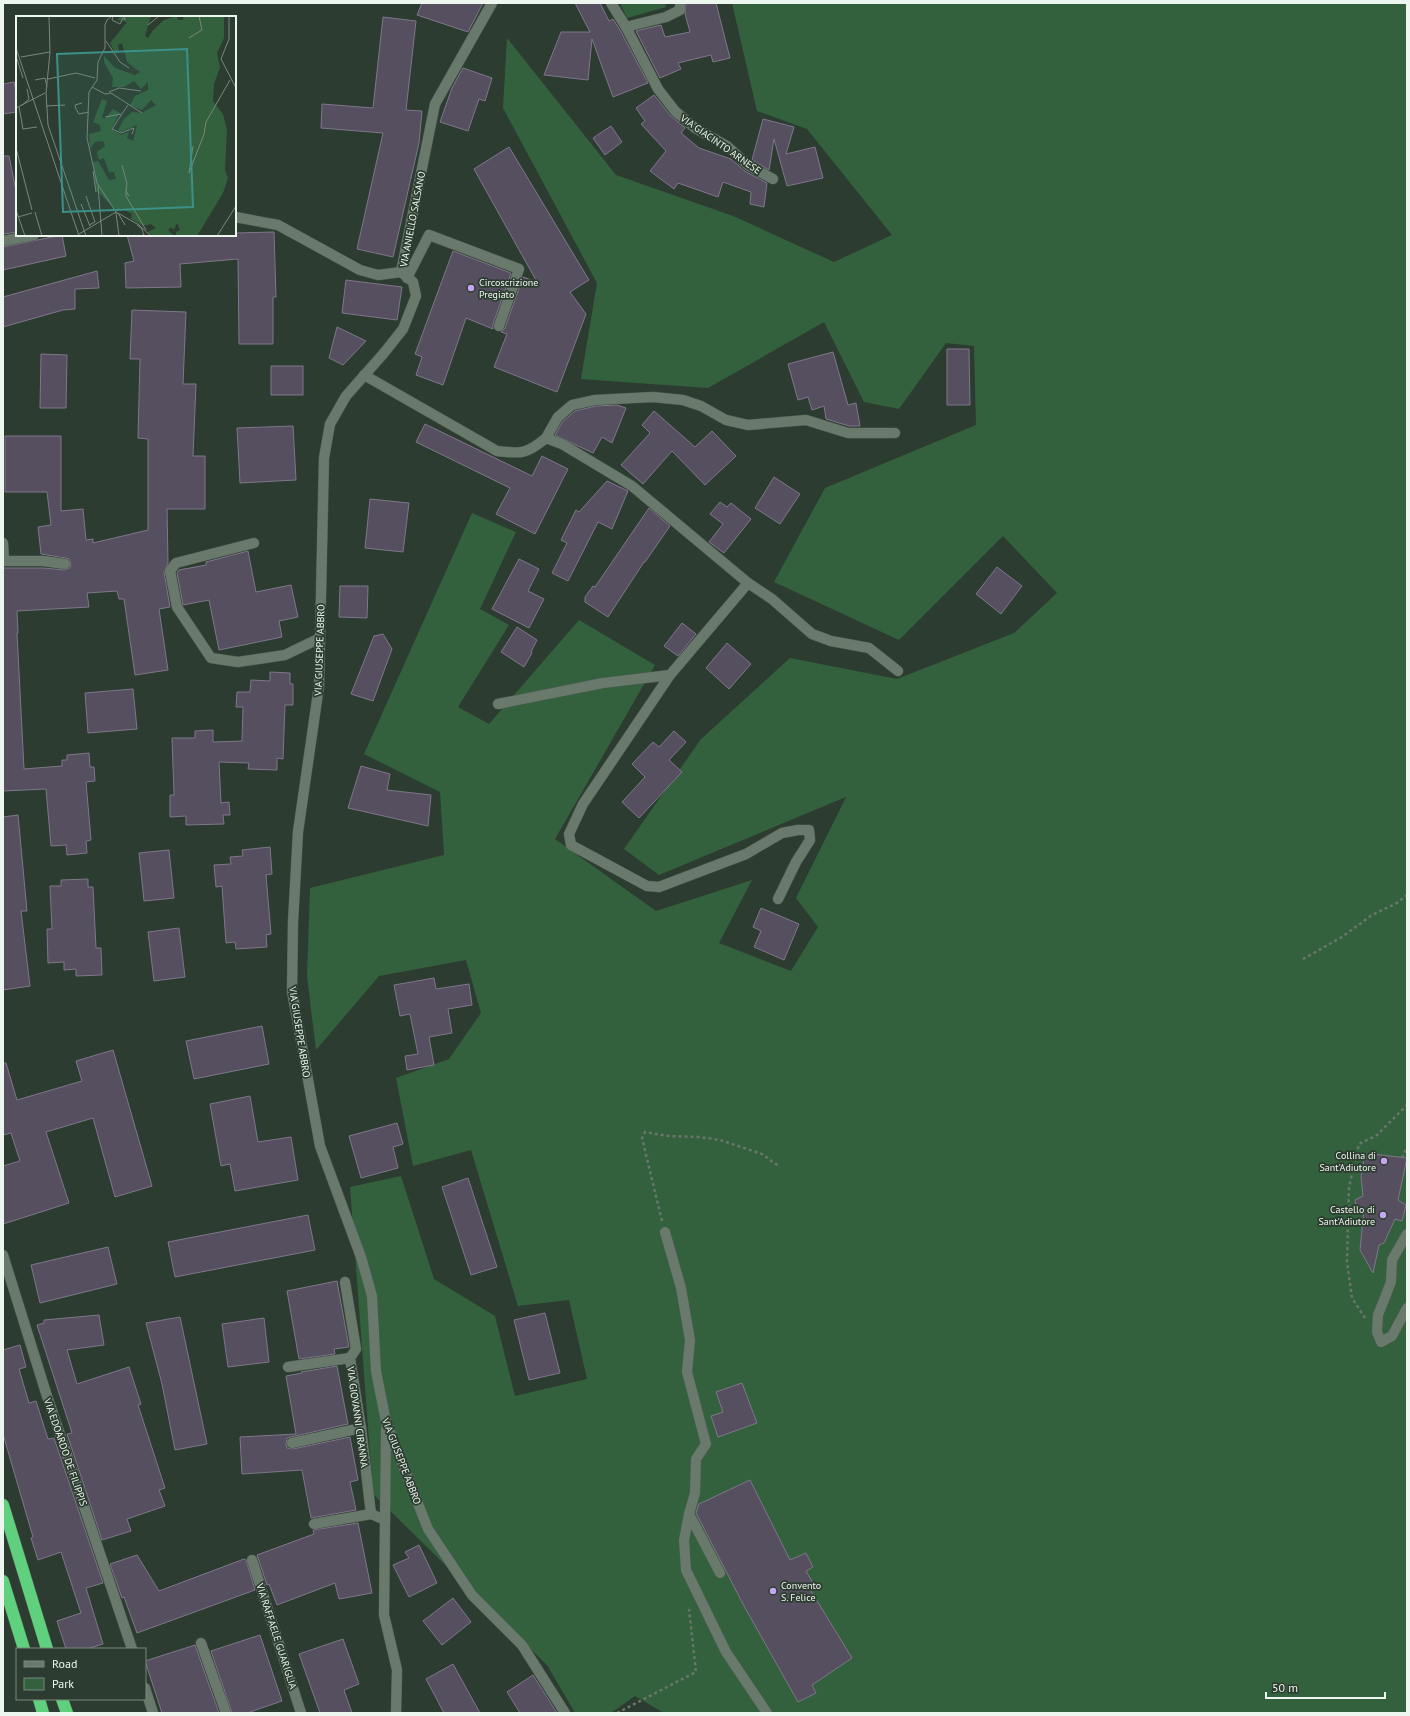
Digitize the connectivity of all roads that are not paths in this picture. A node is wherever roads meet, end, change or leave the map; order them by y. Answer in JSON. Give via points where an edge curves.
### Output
{"nodes":[{"id":1,"x":492,"y":3,"type":"edge"},
{"id":2,"x":611,"y":3,"type":"edge"},
{"id":3,"x":680,"y":3,"type":"edge"},
{"id":4,"x":626,"y":27,"type":"junction"},
{"id":5,"x":773,"y":179,"type":"dead end"},
{"id":6,"x":236,"y":217,"type":"edge"},
{"id":7,"x":29,"y":236,"type":"edge"},
{"id":8,"x":3,"y":241,"type":"edge"},
{"id":9,"x":404,"y":275,"type":"junction"},
{"id":10,"x":499,"y":326,"type":"dead end"},
{"id":11,"x":364,"y":375,"type":"junction"},
{"id":12,"x":895,"y":433,"type":"dead end"},
{"id":13,"x":546,"y":438,"type":"junction"},
{"id":14,"x":3,"y":543,"type":"edge"},
{"id":15,"x":254,"y":543,"type":"dead end"},
{"id":16,"x":3,"y":561,"type":"edge"},
{"id":17,"x":65,"y":564,"type":"dead end"},
{"id":18,"x":748,"y":583,"type":"junction"},
{"id":19,"x":320,"y":638,"type":"junction"},
{"id":20,"x":898,"y":671,"type":"dead end"},
{"id":21,"x":670,"y":675,"type":"junction"},
{"id":22,"x":498,"y":704,"type":"dead end"},
{"id":23,"x":778,"y":899,"type":"dead end"},
{"id":24,"x":665,"y":1232,"type":"road end"},
{"id":25,"x":1407,"y":1234,"type":"edge"},
{"id":26,"x":3,"y":1255,"type":"edge"},
{"id":27,"x":345,"y":1282,"type":"dead end"},
{"id":28,"x":1407,"y":1308,"type":"edge"},
{"id":29,"x":350,"y":1358,"type":"junction"},
{"id":30,"x":288,"y":1367,"type":"dead end"},
{"id":31,"x":386,"y":1422,"type":"junction"},
{"id":32,"x":361,"y":1428,"type":"junction"},
{"id":33,"x":292,"y":1444,"type":"dead end"},
{"id":34,"x":3,"y":1506,"type":"edge"},
{"id":35,"x":371,"y":1514,"type":"junction"},
{"id":36,"x":689,"y":1514,"type":"junction"},
{"id":37,"x":385,"y":1520,"type":"junction"},
{"id":38,"x":314,"y":1524,"type":"dead end"},
{"id":39,"x":252,"y":1560,"type":"dead end"},
{"id":40,"x":720,"y":1573,"type":"dead end"},
{"id":41,"x":3,"y":1581,"type":"edge"},
{"id":42,"x":201,"y":1643,"type":"dead end"},
{"id":43,"x":24,"y":1648,"type":"edge"},
{"id":44,"x":47,"y":1648,"type":"edge"},
{"id":45,"x":132,"y":1648,"type":"edge"},
{"id":46,"x":146,"y":1691,"type":"edge"},
{"id":47,"x":39,"y":1700,"type":"edge"},
{"id":48,"x":62,"y":1700,"type":"edge"},
{"id":49,"x":43,"y":1713,"type":"edge"},
{"id":50,"x":67,"y":1713,"type":"edge"},
{"id":51,"x":153,"y":1713,"type":"edge"},
{"id":52,"x":226,"y":1713,"type":"edge"},
{"id":53,"x":301,"y":1713,"type":"edge"},
{"id":54,"x":396,"y":1713,"type":"edge"},
{"id":55,"x":565,"y":1713,"type":"edge"},
{"id":56,"x":767,"y":1713,"type":"edge"}],
"edges":[{"from":1,"to":9,"type":"street","name":"VIA ANIELLO SALSANO","via":[[435,104]]},
{"from":2,"to":4,"type":"street","name":"VIA GIACINTO ARNESE"},
{"from":3,"to":4,"type":"street","via":[[680,10],[666,17]]},
{"from":4,"to":5,"type":"street","name":"VIA GIACINTO ARNESE","via":[[658,89],[675,111],[695,128],[727,146],[750,166]]},
{"from":6,"to":9,"type":"street","name":"VIA ANIELLO SALSANO","via":[[278,225],[360,270],[378,275]]},
{"from":7,"to":8,"type":"street"},
{"from":9,"to":10,"type":"street","via":[[429,235],[519,269]]},
{"from":9,"to":11,"type":"street","name":"VIA GIUSEPPE ABBRO","via":[[413,282],[416,296],[403,329]]},
{"from":11,"to":13,"type":"street","via":[[497,451],[516,454],[532,449]]},
{"from":11,"to":19,"type":"street","name":"VIA GIUSEPPE ABBRO","via":[[346,396],[330,424],[324,458]]},
{"from":12,"to":13,"type":"street","via":[[848,433],[806,420],[748,424],[726,420],[701,406],[683,400],[653,397],[595,400],[572,405],[558,417]]},
{"from":13,"to":18,"type":"street","via":[[562,444],[632,486]]},
{"from":14,"to":16,"type":"street"},
{"from":15,"to":19,"type":"street","via":[[176,563],[170,571],[177,607],[211,658],[238,662],[285,655]]},
{"from":16,"to":17,"type":"street"},
{"from":18,"to":20,"type":"street","via":[[772,598],[812,634],[831,641],[869,648]]},
{"from":18,"to":21,"type":"street"},
{"from":19,"to":31,"type":"street","name":"VIA GIUSEPPE ABBRO","via":[[319,686],[298,832],[292,991],[320,1146],[361,1257],[372,1296],[376,1371]]},
{"from":21,"to":22,"type":"street","via":[[603,683]]},
{"from":21,"to":23,"type":"street","via":[[583,804],[569,834],[571,845],[646,886],[659,887],[746,854],[782,833],[809,830],[810,840]]},
{"from":24,"to":36,"type":"street","via":[[681,1288],[690,1340],[687,1372],[706,1444],[696,1459],[695,1493]]},
{"from":25,"to":28,"type":"street","via":[[1392,1260],[1391,1282],[1378,1315],[1377,1332],[1381,1342],[1392,1336]]},
{"from":26,"to":45,"type":"street","name":"VIA EDOARDO DE FILIPPIS","via":[[46,1393]]},
{"from":27,"to":29,"type":"street","name":"VIA GIOVANNI CIRANNA","via":[[356,1349]]},
{"from":29,"to":30,"type":"street"},
{"from":29,"to":32,"type":"street","name":"VIA GIOVANNI CIRANNA"},
{"from":31,"to":37,"type":"street"},
{"from":31,"to":55,"type":"street","name":"VIA GIUSEPPE ABBRO","via":[[428,1529],[472,1595],[522,1645]]},
{"from":32,"to":33,"type":"street"},
{"from":32,"to":35,"type":"street","name":"VIA GIOVANNI CIRANNA"},
{"from":34,"to":44,"type":"highway"},
{"from":35,"to":37,"type":"street"},
{"from":35,"to":38,"type":"street"},
{"from":36,"to":40,"type":"street"},
{"from":36,"to":56,"type":"street","via":[[684,1540],[686,1570],[726,1652]]},
{"from":37,"to":54,"type":"street","via":[[384,1615],[397,1670]]},
{"from":39,"to":53,"type":"street","name":"VIA RAFFAELE GUARIGLIA"},
{"from":41,"to":43,"type":"highway"},
{"from":42,"to":52,"type":"street"},
{"from":46,"to":51,"type":"street"},
{"from":47,"to":49,"type":"highway"},
{"from":48,"to":50,"type":"highway"}]}
